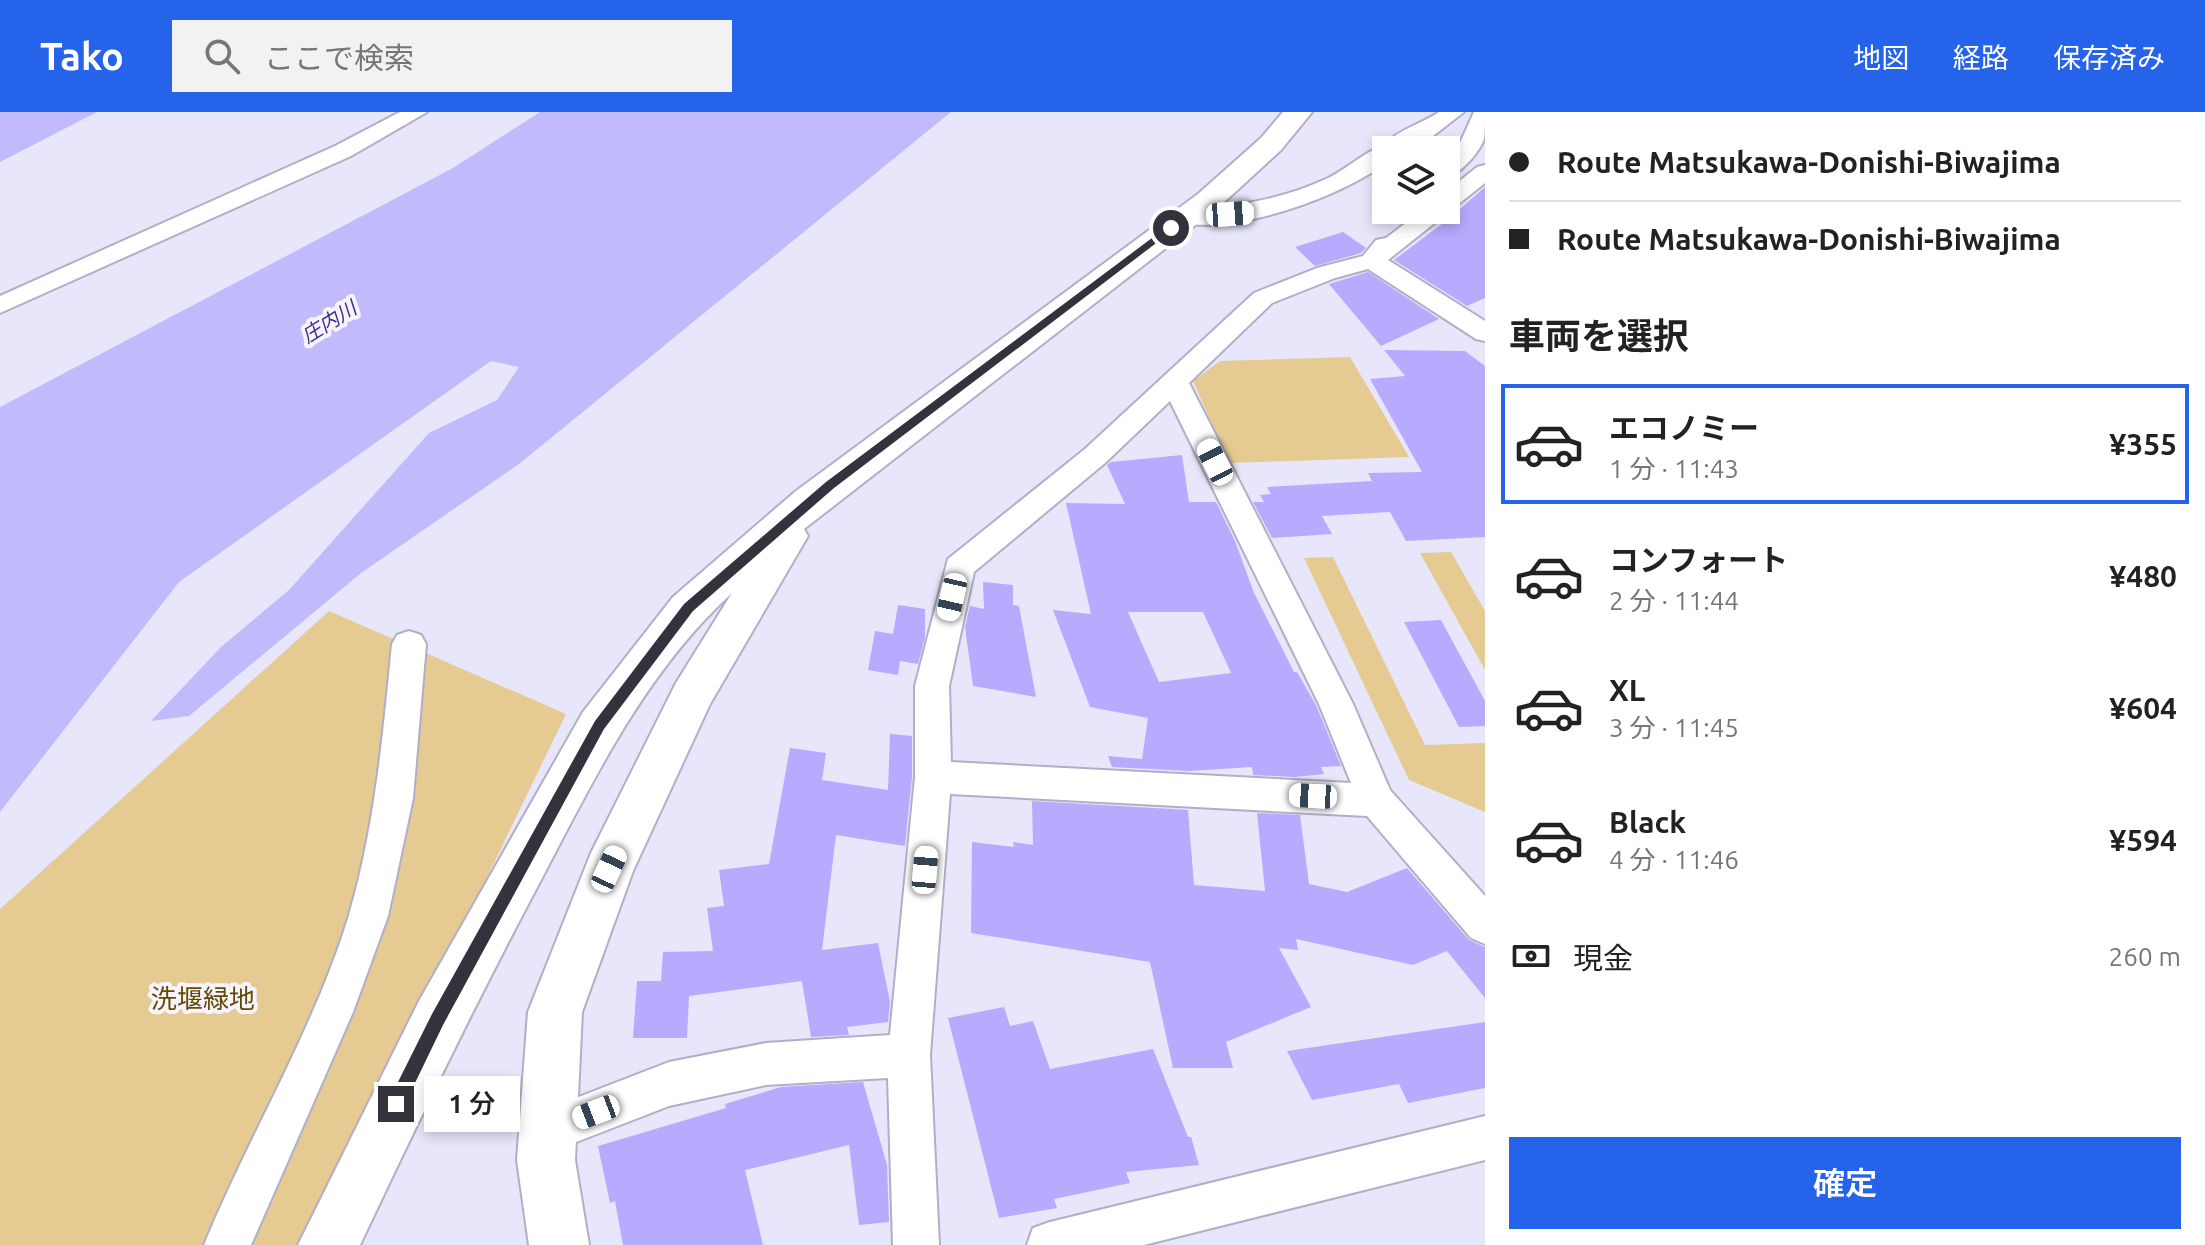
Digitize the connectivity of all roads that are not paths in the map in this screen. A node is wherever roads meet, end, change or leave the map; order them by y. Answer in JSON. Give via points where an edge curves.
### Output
{"nodes":[{"id":1,"x":416,"y":112,"type":"edge"},
{"id":2,"x":1298,"y":112,"type":"edge"},
{"id":3,"x":1412,"y":112,"type":"edge"},
{"id":4,"x":1453,"y":112,"type":"edge"},
{"id":5,"x":1485,"y":112,"type":"edge"},
{"id":6,"x":1401,"y":136,"type":"edge"},
{"id":7,"x":1415,"y":136,"type":"edge"},
{"id":8,"x":1460,"y":156,"type":"edge"},
{"id":9,"x":1372,"y":164,"type":"edge"},
{"id":10,"x":1485,"y":172,"type":"edge"},
{"id":11,"x":1460,"y":193,"type":"edge"},
{"id":12,"x":1187,"y":217,"type":"junction"},
{"id":13,"x":1401,"y":224,"type":"edge"},
{"id":14,"x":1420,"y":224,"type":"edge"},
{"id":15,"x":1372,"y":261,"type":"junction"},
{"id":16,"x":0,"y":305,"type":"edge"},
{"id":17,"x":1485,"y":333,"type":"edge"},
{"id":18,"x":1174,"y":381,"type":"junction"},
{"id":19,"x":810,"y":501,"type":"junction"},
{"id":20,"x":409,"y":644,"type":"dead end"},
{"id":21,"x":933,"y":777,"type":"junction"},
{"id":22,"x":1376,"y":800,"type":"junction"},
{"id":23,"x":1485,"y":925,"type":"edge"},
{"id":24,"x":909,"y":1055,"type":"junction"},
{"id":25,"x":548,"y":1131,"type":"junction"},
{"id":26,"x":1482,"y":1144,"type":"edge"},
{"id":27,"x":1056,"y":1244,"type":"edge"},
{"id":28,"x":227,"y":1245,"type":"edge"},
{"id":29,"x":328,"y":1245,"type":"edge"},
{"id":30,"x":559,"y":1245,"type":"edge"},
{"id":31,"x":916,"y":1245,"type":"edge"}],
"edges":[{"from":1,"to":16,"type":"street","via":[[343,151]]},
{"from":2,"to":12,"type":"main road","via":[[1271,144]]},
{"from":3,"to":6,"type":"street","via":[[1414,119]]},
{"from":4,"to":7,"type":"street"},
{"from":5,"to":8,"type":"street"},
{"from":9,"to":12,"type":"street","via":[[1332,186],[1251,212]]},
{"from":10,"to":11,"type":"street"},
{"from":12,"to":19,"type":"main road"},
{"from":13,"to":15,"type":"street"},
{"from":14,"to":15,"type":"street"},
{"from":15,"to":17,"type":"street"},
{"from":15,"to":18,"type":"street","via":[[1263,298]]},
{"from":18,"to":21,"type":"street","via":[[1095,456],[959,567],[932,686]]},
{"from":18,"to":22,"type":"street","via":[[1336,704]]},
{"from":19,"to":25,"type":"main road","via":[[692,696],[609,869],[555,1012]]},
{"from":19,"to":29,"type":"main road","via":[[688,608],[599,725],[438,1020]]},
{"from":20,"to":28,"type":"street","via":[[395,798],[368,916],[332,1012]]},
{"from":21,"to":22,"type":"street"},
{"from":21,"to":24,"type":"street"},
{"from":22,"to":23,"type":"street"},
{"from":24,"to":25,"type":"street","via":[[766,1064],[669,1084]]},
{"from":24,"to":31,"type":"street"},
{"from":25,"to":30,"type":"main road","via":[[546,1160]]},
{"from":26,"to":27,"type":"street"}]}
